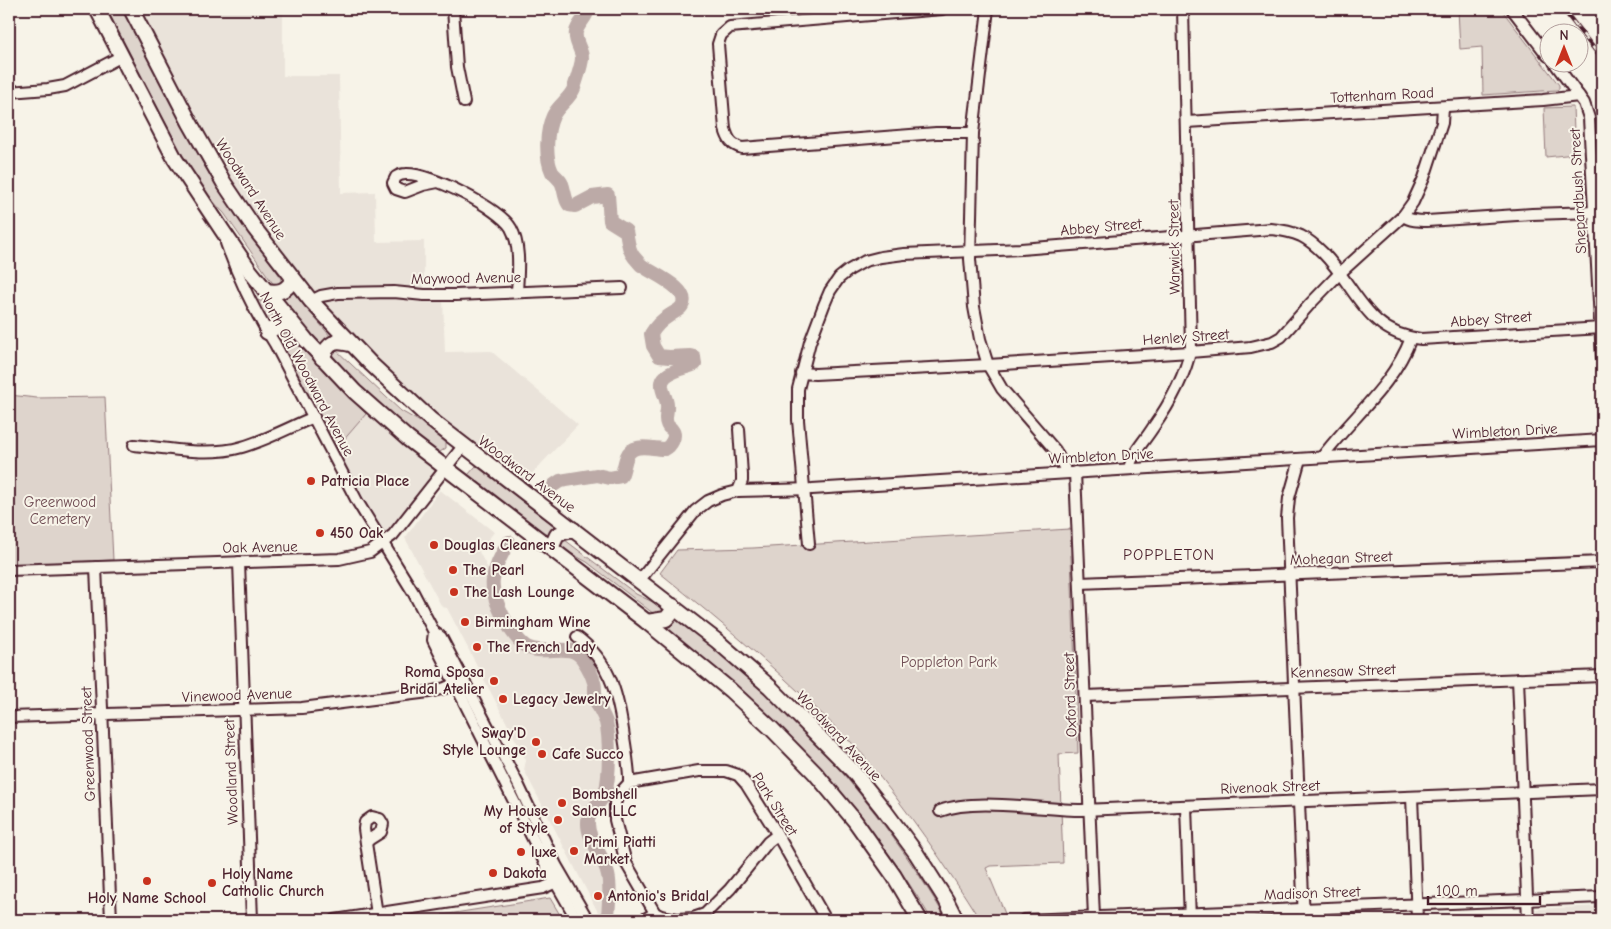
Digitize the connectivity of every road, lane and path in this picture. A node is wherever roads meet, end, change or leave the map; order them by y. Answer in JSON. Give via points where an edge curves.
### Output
{"nodes":[{"id":1,"x":97,"y":9,"type":"edge"},
{"id":2,"x":131,"y":9,"type":"edge"},
{"id":3,"x":453,"y":9,"type":"edge"},
{"id":4,"x":942,"y":9,"type":"edge"},
{"id":5,"x":988,"y":9,"type":"edge"},
{"id":6,"x":1183,"y":9,"type":"edge"},
{"id":7,"x":1512,"y":9,"type":"edge"},
{"id":8,"x":1538,"y":43,"type":"edge"},
{"id":9,"x":122,"y":56,"type":"junction"},
{"id":10,"x":1561,"y":72,"type":"edge"},
{"id":11,"x":9,"y":92,"type":"edge"},
{"id":12,"x":1579,"y":96,"type":"junction"},
{"id":13,"x":464,"y":102,"type":"dead end"},
{"id":14,"x":1443,"y":107,"type":"junction"},
{"id":15,"x":1187,"y":122,"type":"junction"},
{"id":16,"x":973,"y":133,"type":"junction"},
{"id":17,"x":438,"y":182,"type":"dead end"},
{"id":18,"x":1594,"y":212,"type":"junction"},
{"id":19,"x":1403,"y":216,"type":"junction"},
{"id":20,"x":222,"y":230,"type":"junction"},
{"id":21,"x":1189,"y":235,"type":"junction"},
{"id":22,"x":970,"y":252,"type":"junction"},
{"id":23,"x":1340,"y":273,"type":"junction"},
{"id":24,"x":293,"y":279,"type":"junction"},
{"id":25,"x":622,"y":288,"type":"dead end"},
{"id":26,"x":265,"y":291,"type":"junction"},
{"id":27,"x":517,"y":292,"type":"junction"},
{"id":28,"x":311,"y":301,"type":"junction"},
{"id":29,"x":291,"y":324,"type":"junction"},
{"id":30,"x":1601,"y":328,"type":"edge"},
{"id":31,"x":268,"y":332,"type":"junction"},
{"id":32,"x":1411,"y":338,"type":"junction"},
{"id":33,"x":350,"y":344,"type":"junction"},
{"id":34,"x":1190,"y":352,"type":"junction"},
{"id":35,"x":322,"y":358,"type":"junction"},
{"id":36,"x":1602,"y":358,"type":"edge"},
{"id":37,"x":988,"y":365,"type":"junction"},
{"id":38,"x":801,"y":373,"type":"junction"},
{"id":39,"x":314,"y":418,"type":"junction"},
{"id":40,"x":739,"y":429,"type":"dead end"},
{"id":41,"x":1602,"y":440,"type":"edge"},
{"id":42,"x":134,"y":445,"type":"dead end"},
{"id":43,"x":463,"y":446,"type":"junction"},
{"id":44,"x":1322,"y":457,"type":"junction"},
{"id":45,"x":1300,"y":459,"type":"junction"},
{"id":46,"x":445,"y":468,"type":"junction"},
{"id":47,"x":1129,"y":469,"type":"junction"},
{"id":48,"x":1071,"y":472,"type":"junction"},
{"id":49,"x":804,"y":489,"type":"junction"},
{"id":50,"x":738,"y":491,"type":"junction"},
{"id":51,"x":574,"y":530,"type":"junction"},
{"id":52,"x":382,"y":544,"type":"junction"},
{"id":53,"x":809,"y":544,"type":"dead end"},
{"id":54,"x":551,"y":548,"type":"junction"},
{"id":55,"x":239,"y":562,"type":"junction"},
{"id":56,"x":1602,"y":562,"type":"edge"},
{"id":57,"x":96,"y":567,"type":"junction"},
{"id":58,"x":9,"y":570,"type":"edge"},
{"id":59,"x":1290,"y":575,"type":"junction"},
{"id":60,"x":639,"y":581,"type":"junction"},
{"id":61,"x":1080,"y":583,"type":"junction"},
{"id":62,"x":673,"y":606,"type":"junction"},
{"id":63,"x":646,"y":622,"type":"junction"},
{"id":64,"x":577,"y":637,"type":"dead end"},
{"id":65,"x":1602,"y":676,"type":"edge"},
{"id":66,"x":1518,"y":679,"type":"junction"},
{"id":67,"x":459,"y":682,"type":"junction"},
{"id":68,"x":1294,"y":688,"type":"junction"},
{"id":69,"x":1085,"y":696,"type":"junction"},
{"id":70,"x":245,"y":710,"type":"junction"},
{"id":71,"x":102,"y":714,"type":"junction"},
{"id":72,"x":9,"y":717,"type":"edge"},
{"id":73,"x":628,"y":783,"type":"junction"},
{"id":74,"x":518,"y":784,"type":"junction"},
{"id":75,"x":508,"y":788,"type":"junction"},
{"id":76,"x":1602,"y":789,"type":"edge"},
{"id":77,"x":1523,"y":792,"type":"junction"},
{"id":78,"x":1412,"y":796,"type":"junction"},
{"id":79,"x":1299,"y":801,"type":"junction"},
{"id":80,"x":1186,"y":806,"type":"junction"},
{"id":81,"x":1090,"y":809,"type":"junction"},
{"id":82,"x":940,"y":811,"type":"dead end"},
{"id":83,"x":777,"y":835,"type":"junction"},
{"id":84,"x":366,"y":843,"type":"dead end"},
{"id":85,"x":560,"y":881,"type":"junction"},
{"id":86,"x":1602,"y":897,"type":"edge"},
{"id":87,"x":1527,"y":900,"type":"junction"},
{"id":88,"x":1416,"y":904,"type":"junction"},
{"id":89,"x":1303,"y":909,"type":"junction"},
{"id":90,"x":655,"y":913,"type":"junction"},
{"id":91,"x":377,"y":914,"type":"junction"},
{"id":92,"x":392,"y":916,"type":"edge"},
{"id":93,"x":1190,"y":916,"type":"edge"},
{"id":94,"x":706,"y":917,"type":"edge"},
{"id":95,"x":1094,"y":917,"type":"junction"},
{"id":96,"x":111,"y":920,"type":"edge"},
{"id":97,"x":252,"y":920,"type":"edge"},
{"id":98,"x":335,"y":920,"type":"edge"},
{"id":99,"x":577,"y":920,"type":"edge"},
{"id":100,"x":588,"y":920,"type":"edge"},
{"id":101,"x":643,"y":920,"type":"edge"},
{"id":102,"x":826,"y":920,"type":"edge"},
{"id":103,"x":920,"y":920,"type":"edge"},
{"id":104,"x":956,"y":920,"type":"edge"},
{"id":105,"x":1024,"y":920,"type":"edge"},
{"id":106,"x":1304,"y":920,"type":"edge"},
{"id":107,"x":1417,"y":920,"type":"edge"},
{"id":108,"x":1528,"y":920,"type":"edge"}],
"edges":[{"from":1,"to":9,"type":"main road"},
{"from":2,"to":24,"type":"main road","name":"Woodward Avenue","via":[[224,183]]},
{"from":3,"to":13,"type":"street","via":[[457,67]]},
{"from":4,"to":16,"type":"street","via":[[737,26],[724,30],[718,44],[725,129],[733,145],[742,148]]},
{"from":5,"to":16,"type":"street","name":"Oxford Street"},
{"from":6,"to":15,"type":"street","name":"Warwick Street"},
{"from":7,"to":8,"type":"street"},
{"from":9,"to":11,"type":"street","via":[[66,86]]},
{"from":9,"to":20,"type":"main road","via":[[176,158]]},
{"from":10,"to":12,"type":"street","name":"Shepardbush Street"},
{"from":12,"to":14,"type":"street","name":"Tottenham Road"},
{"from":12,"to":18,"type":"street","name":"Shepardbush Street","via":[[1589,118]]},
{"from":14,"to":15,"type":"street","name":"Tottenham Road"},
{"from":14,"to":19,"type":"street","name":"Henley Street","via":[[1442,123],[1424,178]]},
{"from":15,"to":21,"type":"street","name":"Warwick Street"},
{"from":16,"to":22,"type":"street","name":"Oxford Street"},
{"from":17,"to":27,"type":"street","via":[[490,208],[510,227],[517,246]]},
{"from":18,"to":19,"type":"street","via":[[1428,221]]},
{"from":18,"to":30,"type":"street","name":"Shepardbush Street"},
{"from":19,"to":23,"type":"street","name":"Henley Street"},
{"from":20,"to":26,"type":"main road"},
{"from":20,"to":31,"type":"street","name":"North Old Woodward Avenue","via":[[246,293]]},
{"from":21,"to":22,"type":"street","name":"Abbey Street"},
{"from":21,"to":23,"type":"street","name":"Abbey Street","via":[[1271,229],[1292,233],[1317,247]]},
{"from":21,"to":34,"type":"street","name":"Warwick Street"},
{"from":22,"to":37,"type":"street","name":"Oxford Street","via":[[974,307]]},
{"from":22,"to":38,"type":"street","name":"Abbey Street","via":[[882,257],[865,261],[849,270],[830,291]]},
{"from":23,"to":32,"type":"street","name":"Abbey Street","via":[[1380,324]]},
{"from":23,"to":34,"type":"street","name":"Henley Street","via":[[1281,337],[1272,342]]},
{"from":24,"to":26,"type":"main road","via":[[284,291]]},
{"from":24,"to":28,"type":"main road","name":"Woodward Avenue"},
{"from":25,"to":27,"type":"street","name":"Maywood Avenue"},
{"from":26,"to":29,"type":"main road"},
{"from":27,"to":28,"type":"street","name":"Maywood Avenue","via":[[432,295],[338,293]]},
{"from":28,"to":33,"type":"main road","name":"Woodward Avenue"},
{"from":29,"to":31,"type":"main road"},
{"from":29,"to":35,"type":"main road"},
{"from":30,"to":32,"type":"street","name":"Abbey Street"},
{"from":30,"to":36,"type":"street","name":"Shepardbush Street"},
{"from":31,"to":39,"type":"street","name":"North Old Woodward Avenue"},
{"from":32,"to":44,"type":"street","via":[[1396,369]]},
{"from":33,"to":35,"type":"main road","via":[[331,344]]},
{"from":33,"to":43,"type":"main road","name":"Woodward Avenue","via":[[397,390]]},
{"from":34,"to":37,"type":"street","name":"Henley Street"},
{"from":34,"to":47,"type":"street","name":"Warwick Street","via":[[1168,404],[1135,452]]},
{"from":35,"to":46,"type":"main road","via":[[376,411]]},
{"from":37,"to":38,"type":"street","name":"Henley Street"},
{"from":37,"to":48,"type":"street","name":"Oxford Street","via":[[1002,390]]},
{"from":38,"to":49,"type":"street","name":"Abbey Street","via":[[797,405]]},
{"from":39,"to":42,"type":"street","via":[[230,450]]},
{"from":39,"to":52,"type":"street","name":"North Old Woodward Avenue"},
{"from":40,"to":50,"type":"street","via":[[742,481]]},
{"from":41,"to":44,"type":"street","name":"Wimbleton Drive"},
{"from":43,"to":46,"type":"street","name":"Oak Avenue"},
{"from":43,"to":51,"type":"main road","name":"Woodward Avenue"},
{"from":44,"to":45,"type":"street","name":"Wimbleton Drive"},
{"from":45,"to":47,"type":"street","name":"Wimbleton Drive"},
{"from":45,"to":59,"type":"street","via":[[1288,507]]},
{"from":46,"to":52,"type":"street","name":"Oak Avenue","via":[[393,535]]},
{"from":46,"to":54,"type":"main road"},
{"from":47,"to":48,"type":"street","name":"Wimbleton Drive"},
{"from":48,"to":49,"type":"street","name":"Wimbleton Drive"},
{"from":48,"to":61,"type":"street","name":"Oxford Street"},
{"from":49,"to":50,"type":"street","name":"Wimbleton Drive"},
{"from":49,"to":53,"type":"street","name":"Abbey Street"},
{"from":50,"to":60,"type":"street","name":"Wimbleton Drive","via":[[715,498],[699,508]]},
{"from":51,"to":54,"type":"main road","via":[[557,535]]},
{"from":51,"to":60,"type":"main road","name":"Woodward Avenue"},
{"from":52,"to":55,"type":"street","name":"Oak Avenue","via":[[366,554],[345,559]]},
{"from":52,"to":67,"type":"street","name":"North Old Woodward Avenue","via":[[413,592],[434,632],[433,640]]},
{"from":54,"to":63,"type":"main road"},
{"from":55,"to":57,"type":"street","name":"Oak Avenue"},
{"from":55,"to":70,"type":"street","name":"Woodland Street"},
{"from":56,"to":59,"type":"street","name":"Mohegan Street"},
{"from":57,"to":58,"type":"street","name":"Oak Avenue"},
{"from":57,"to":71,"type":"street","name":"Greenwood Street"},
{"from":59,"to":61,"type":"street","name":"Mohegan Street"},
{"from":59,"to":68,"type":"street"},
{"from":60,"to":62,"type":"main road","name":"Woodward Avenue"},
{"from":61,"to":69,"type":"street","name":"Oxford Street"},
{"from":62,"to":63,"type":"main road","via":[[666,619]]},
{"from":62,"to":104,"type":"main road","name":"Woodward Avenue","via":[[743,663],[852,770],[916,854]]},
{"from":63,"to":103,"type":"main road","via":[[730,690],[815,773],[861,829]]},
{"from":64,"to":73,"type":"street","via":[[600,659],[616,692]]},
{"from":65,"to":66,"type":"street","name":"Kennesaw Street"},
{"from":66,"to":68,"type":"street","name":"Kennesaw Street"},
{"from":66,"to":77,"type":"street"},
{"from":67,"to":70,"type":"street","name":"Vinewood Avenue","via":[[429,692],[323,706]]},
{"from":67,"to":74,"type":"street","name":"North Old Woodward Avenue"},
{"from":67,"to":75,"type":"street","name":"North Old Woodward Avenue"},
{"from":68,"to":69,"type":"street","name":"Kennesaw Street"},
{"from":68,"to":79,"type":"street"},
{"from":69,"to":81,"type":"street","name":"Oxford Street"},
{"from":70,"to":71,"type":"street","name":"Vinewood Avenue"},
{"from":70,"to":97,"type":"street","name":"Woodland Street"},
{"from":71,"to":72,"type":"street","name":"Vinewood Avenue"},
{"from":71,"to":96,"type":"street","name":"Greenwood Street"},
{"from":73,"to":83,"type":"street","name":"Park Street","via":[[685,772],[733,772],[742,778]]},
{"from":73,"to":90,"type":"street","via":[[615,803],[615,820],[626,863]]},
{"from":74,"to":75,"type":"street"},
{"from":74,"to":85,"type":"street","name":"North Old Woodward Avenue"},
{"from":75,"to":85,"type":"street","name":"North Old Woodward Avenue"},
{"from":76,"to":77,"type":"street","name":"Rivenoak Street"},
{"from":77,"to":78,"type":"street","name":"Rivenoak Street"},
{"from":77,"to":87,"type":"street"},
{"from":78,"to":79,"type":"street","name":"Rivenoak Street"},
{"from":78,"to":88,"type":"street"},
{"from":79,"to":80,"type":"street","name":"Rivenoak Street"},
{"from":79,"to":89,"type":"street"},
{"from":80,"to":81,"type":"street","name":"Rivenoak Street"},
{"from":80,"to":93,"type":"street"},
{"from":81,"to":82,"type":"street","name":"Rivenoak Street","via":[[994,805],[952,806]]},
{"from":81,"to":95,"type":"street","name":"Oxford Street"},
{"from":83,"to":94,"type":"street"},
{"from":83,"to":102,"type":"street","name":"Park Street"},
{"from":84,"to":91,"type":"street"},
{"from":85,"to":92,"type":"street","via":[[543,888]]},
{"from":85,"to":99,"type":"street","name":"North Old Woodward Avenue"},
{"from":85,"to":100,"type":"street","name":"North Old Woodward Avenue"},
{"from":86,"to":87,"type":"street","name":"Madison Street"},
{"from":87,"to":88,"type":"street","name":"Madison Street"},
{"from":87,"to":108,"type":"street"},
{"from":88,"to":89,"type":"street","name":"Madison Street"},
{"from":88,"to":107,"type":"street"},
{"from":89,"to":93,"type":"street","name":"Madison Street"},
{"from":89,"to":106,"type":"street"},
{"from":90,"to":94,"type":"street","via":[[677,919]]},
{"from":90,"to":101,"type":"street"},
{"from":91,"to":92,"type":"street"},
{"from":91,"to":98,"type":"street"},
{"from":93,"to":95,"type":"street","name":"Madison Street"},
{"from":95,"to":105,"type":"street","name":"Madison Street"}]}
